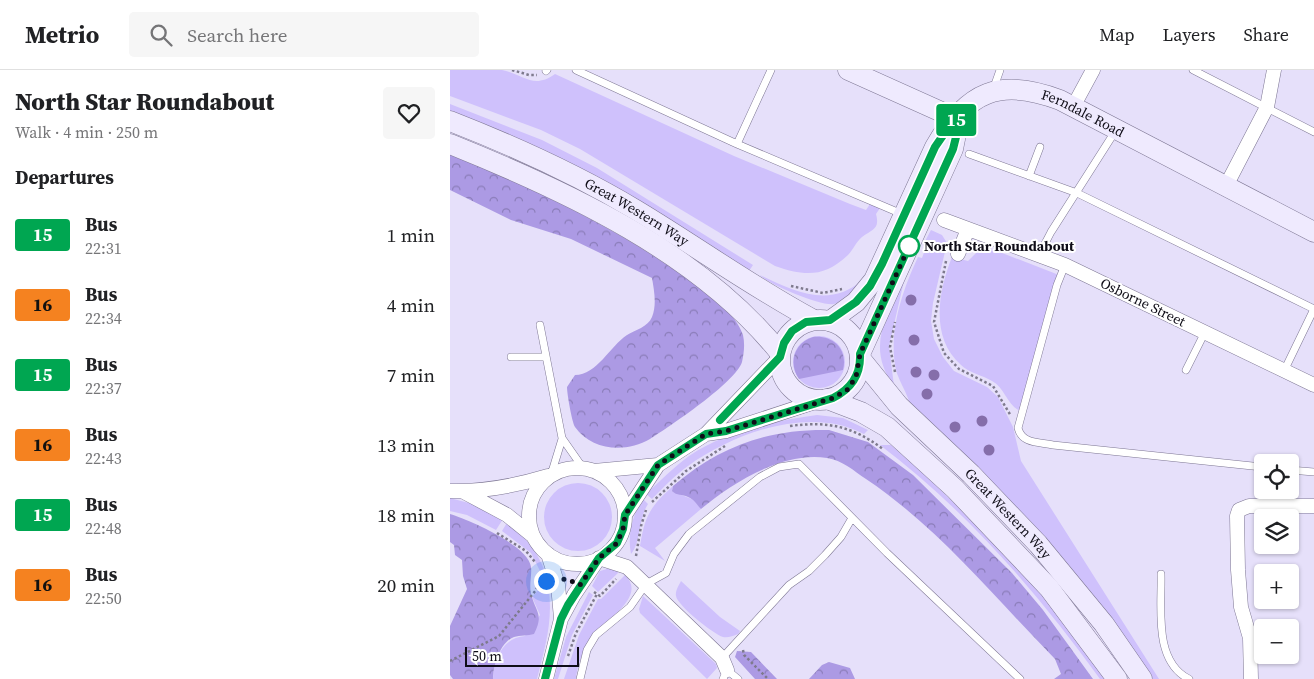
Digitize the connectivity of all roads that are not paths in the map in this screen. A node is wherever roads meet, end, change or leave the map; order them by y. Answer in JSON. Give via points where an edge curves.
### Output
{"nodes":[{"id":1,"x":576,"y":70,"type":"edge"},
{"id":2,"x":771,"y":70,"type":"edge"},
{"id":3,"x":848,"y":70,"type":"edge"},
{"id":4,"x":1000,"y":70,"type":"edge"},
{"id":5,"x":1093,"y":70,"type":"edge"},
{"id":6,"x":1193,"y":70,"type":"edge"},
{"id":7,"x":1274,"y":70,"type":"edge"},
{"id":8,"x":992,"y":91,"type":"junction"},
{"id":9,"x":1073,"y":107,"type":"junction"},
{"id":10,"x":1267,"y":108,"type":"junction"},
{"id":11,"x":955,"y":118,"type":"junction"},
{"id":12,"x":450,"y":121,"type":"edge"},
{"id":13,"x":1117,"y":130,"type":"junction"},
{"id":14,"x":1314,"y":132,"type":"edge"},
{"id":15,"x":450,"y":144,"type":"edge"},
{"id":16,"x":737,"y":144,"type":"junction"},
{"id":17,"x":1040,"y":147,"type":"dead end"},
{"id":18,"x":969,"y":154,"type":"dead end"},
{"id":19,"x":1029,"y":176,"type":"junction"},
{"id":20,"x":1226,"y":186,"type":"junction"},
{"id":21,"x":1077,"y":194,"type":"junction"},
{"id":22,"x":904,"y":215,"type":"junction"},
{"id":23,"x":944,"y":220,"type":"dead end"},
{"id":24,"x":968,"y":229,"type":"junction"},
{"id":25,"x":1314,"y":232,"type":"edge"},
{"id":26,"x":953,"y":254,"type":"road end"},
{"id":27,"x":1039,"y":255,"type":"junction"},
{"id":28,"x":1065,"y":265,"type":"junction"},
{"id":29,"x":822,"y":320,"type":"junction"},
{"id":30,"x":540,"y":325,"type":"dead end"},
{"id":31,"x":1205,"y":332,"type":"junction"},
{"id":32,"x":780,"y":355,"type":"junction"},
{"id":33,"x":860,"y":356,"type":"junction"},
{"id":34,"x":511,"y":357,"type":"dead end"},
{"id":35,"x":546,"y":357,"type":"junction"},
{"id":36,"x":1186,"y":370,"type":"dead end"},
{"id":37,"x":1284,"y":371,"type":"junction"},
{"id":38,"x":1314,"y":385,"type":"edge"},
{"id":39,"x":825,"y":399,"type":"junction"},
{"id":40,"x":706,"y":434,"type":"junction"},
{"id":41,"x":562,"y":438,"type":"junction"},
{"id":42,"x":658,"y":465,"type":"junction"},
{"id":43,"x":1254,"y":466,"type":"edge"},
{"id":44,"x":589,"y":470,"type":"junction"},
{"id":45,"x":1299,"y":471,"type":"edge"},
{"id":46,"x":1314,"y":472,"type":"edge"},
{"id":47,"x":552,"y":475,"type":"junction"},
{"id":48,"x":456,"y":491,"type":"edge"},
{"id":49,"x":1314,"y":506,"type":"edge"},
{"id":50,"x":625,"y":515,"type":"junction"},
{"id":51,"x":852,"y":518,"type":"junction"},
{"id":52,"x":621,"y":536,"type":"junction"},
{"id":53,"x":534,"y":538,"type":"junction"},
{"id":54,"x":548,"y":554,"type":"junction"},
{"id":55,"x":599,"y":558,"type":"junction"},
{"id":56,"x":627,"y":567,"type":"junction"},
{"id":57,"x":1161,"y":574,"type":"dead end"},
{"id":58,"x":646,"y":584,"type":"junction"},
{"id":59,"x":561,"y":619,"type":"junction"},
{"id":60,"x":727,"y":671,"type":"edge"},
{"id":61,"x":546,"y":679,"type":"edge"},
{"id":62,"x":580,"y":679,"type":"edge"},
{"id":63,"x":1020,"y":679,"type":"edge"},
{"id":64,"x":1117,"y":679,"type":"edge"},
{"id":65,"x":1142,"y":679,"type":"edge"},
{"id":66,"x":1189,"y":679,"type":"edge"},
{"id":67,"x":1251,"y":679,"type":"edge"}],
"edges":[{"from":1,"to":16,"type":"lane"},
{"from":2,"to":16,"type":"lane"},
{"from":3,"to":11,"type":"main road"},
{"from":4,"to":8,"type":"lane"},
{"from":5,"to":9,"type":"street"},
{"from":6,"to":10,"type":"lane"},
{"from":7,"to":10,"type":"street"},
{"from":8,"to":9,"type":"main road","name":"Ferndale Road","via":[[1025,89],[1051,96]]},
{"from":8,"to":11,"type":"main road","name":"Ferndale Road","via":[[975,99]]},
{"from":9,"to":13,"type":"main road","name":"Ferndale Road"},
{"from":10,"to":14,"type":"lane"},
{"from":10,"to":20,"type":"street"},
{"from":11,"to":22,"type":"main road","name":"Ferndale Road","via":[[935,147]]},
{"from":11,"to":33,"type":"main road","via":[[958,129],[953,149]]},
{"from":12,"to":29,"type":"main road","name":"Great Western Way","via":[[521,149],[599,189],[758,290]]},
{"from":13,"to":20,"type":"main road","name":"Ferndale Road"},
{"from":13,"to":21,"type":"lane"},
{"from":15,"to":32,"type":"main road","name":"Great Western Way","via":[[564,195],[644,239],[742,310]]},
{"from":16,"to":22,"type":"lane"},
{"from":17,"to":19,"type":"lane"},
{"from":18,"to":19,"type":"lane"},
{"from":19,"to":21,"type":"lane"},
{"from":20,"to":25,"type":"main road","name":"Ferndale Road"},
{"from":21,"to":27,"type":"lane"},
{"from":21,"to":37,"type":"lane","via":[[1314,309]]},
{"from":22,"to":29,"type":"main road","name":"Ferndale Road","via":[[870,286],[856,302]]},
{"from":23,"to":24,"type":"street","name":"Osborne Street"},
{"from":24,"to":26,"type":"street"},
{"from":24,"to":27,"type":"street","name":"Osborne Street"},
{"from":27,"to":28,"type":"street","name":"Osborne Street"},
{"from":28,"to":31,"type":"street","name":"Osborne Street"},
{"from":28,"to":43,"type":"lane","via":[[1018,428],[1021,436],[1028,441]]},
{"from":29,"to":32,"type":"main road","via":[[802,324],[792,331]]},
{"from":29,"to":33,"type":"main road","via":[[841,325],[850,333]]},
{"from":30,"to":35,"type":"lane"},
{"from":31,"to":36,"type":"lane"},
{"from":31,"to":37,"type":"street","name":"Osborne Street"},
{"from":32,"to":39,"type":"main road","via":[[782,373],[792,388],[806,397]]},
{"from":32,"to":40,"type":"street"},
{"from":33,"to":39,"type":"main road","via":[[858,373],[850,386]]},
{"from":33,"to":65,"type":"main road","name":"Great Western Way","via":[[899,406],[1038,544],[1104,624]]},
{"from":34,"to":35,"type":"lane"},
{"from":35,"to":41,"type":"lane"},
{"from":37,"to":38,"type":"street","name":"Osborne Street"},
{"from":39,"to":40,"type":"street","via":[[726,431]]},
{"from":39,"to":64,"type":"main road","name":"Great Western Way","via":[[880,422],[927,461],[1024,560],[1071,616]]},
{"from":40,"to":42,"type":"street"},
{"from":41,"to":44,"type":"lane"},
{"from":41,"to":47,"type":"lane"},
{"from":42,"to":44,"type":"street"},
{"from":42,"to":50,"type":"street"},
{"from":44,"to":47,"type":"street","via":[[570,468]]},
{"from":44,"to":50,"type":"street","via":[[608,479],[618,490]]},
{"from":45,"to":46,"type":"lane"},
{"from":47,"to":48,"type":"street"},
{"from":47,"to":53,"type":"street","via":[[538,487],[530,503],[529,521]]},
{"from":48,"to":53,"type":"street","via":[[507,515]]},
{"from":49,"to":67,"type":"street","via":[[1249,506],[1239,510],[1241,608],[1250,638]]},
{"from":50,"to":52,"type":"street"},
{"from":51,"to":58,"type":"lane","via":[[799,464],[779,467],[760,477],[689,534],[674,554],[666,573]]},
{"from":51,"to":60,"type":"lane","via":[[825,555],[789,585]]},
{"from":51,"to":63,"type":"lane"},
{"from":52,"to":55,"type":"street","via":[[612,549]]},
{"from":52,"to":56,"type":"street"},
{"from":53,"to":54,"type":"street"},
{"from":54,"to":55,"type":"street","via":[[570,563]]},
{"from":54,"to":59,"type":"street","via":[[556,580]]},
{"from":55,"to":56,"type":"street"},
{"from":55,"to":59,"type":"street"},
{"from":56,"to":58,"type":"street"},
{"from":57,"to":66,"type":"lane","via":[[1164,644],[1174,668]]},
{"from":58,"to":60,"type":"street"},
{"from":58,"to":62,"type":"lane","via":[[630,607],[591,642]]},
{"from":59,"to":61,"type":"street"}]}
